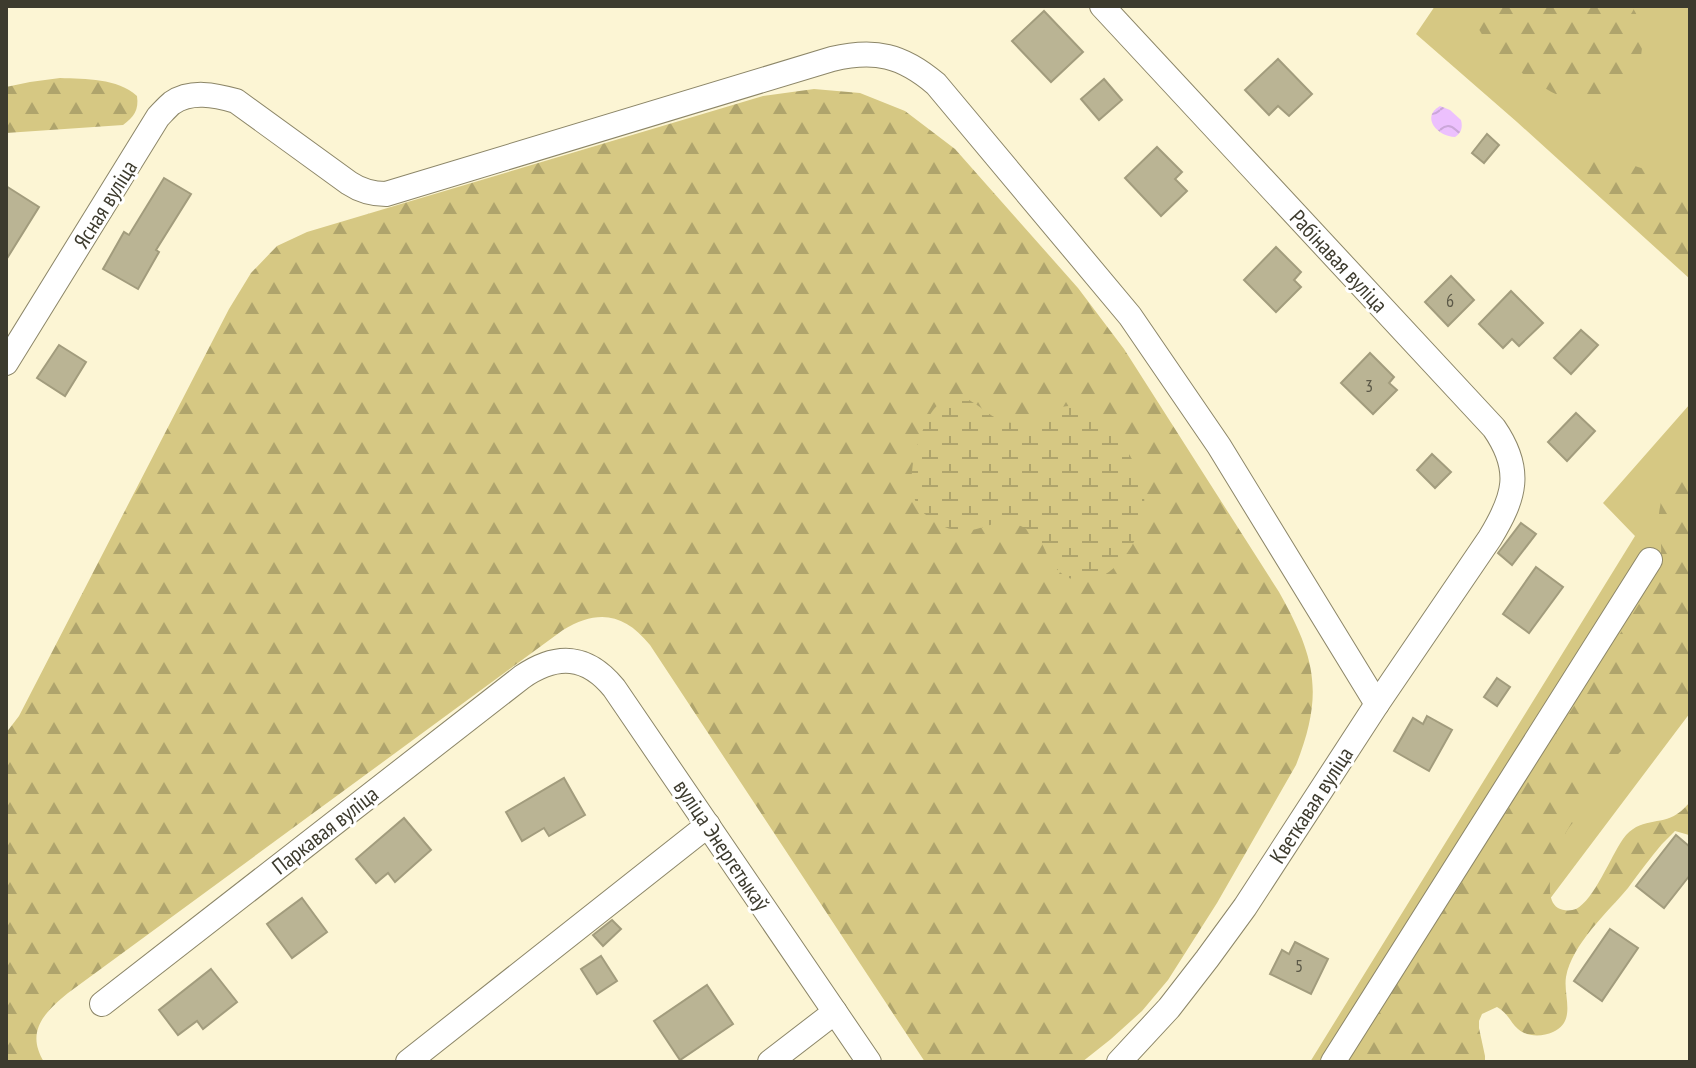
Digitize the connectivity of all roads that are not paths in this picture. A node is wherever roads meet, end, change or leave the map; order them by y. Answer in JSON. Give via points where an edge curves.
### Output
{"nodes":[{"id":1,"x":1102,"y":6,"type":"edge"},
{"id":2,"x":6,"y":363,"type":"edge"},
{"id":3,"x":1490,"y":538,"type":"joint"},
{"id":4,"x":1650,"y":560,"type":"dead end"},
{"id":5,"x":552,"y":661,"type":"joint"},
{"id":6,"x":1377,"y":704,"type":"junction"},
{"id":7,"x":708,"y":825,"type":"junction"},
{"id":8,"x":102,"y":1004,"type":"dead end"},
{"id":9,"x":835,"y":1012,"type":"junction"},
{"id":10,"x":408,"y":1062,"type":"edge"},
{"id":11,"x":770,"y":1062,"type":"edge"},
{"id":12,"x":869,"y":1062,"type":"edge"},
{"id":13,"x":1119,"y":1062,"type":"edge"},
{"id":14,"x":1333,"y":1062,"type":"edge"}],
"edges":[{"from":1,"to":3,"type":"street","name":"Рабінавая вуліца","via":[[1494,428],[1512,466],[1512,489]]},
{"from":2,"to":6,"type":"street","name":"Ясная вуліца","via":[[158,117],[187,96],[236,101],[349,183],[386,194],[832,59],[874,54],[906,63],[936,84],[1130,316],[1219,446]]},
{"from":3,"to":6,"type":"street","name":"Кветкавая вуліца"},
{"from":4,"to":14,"type":"street"},
{"from":5,"to":7,"type":"street","name":"вуліца Энергетыкаў","via":[[580,663],[605,677]]},
{"from":5,"to":8,"type":"street","name":"Паркавая вуліца","via":[[522,677]]},
{"from":6,"to":13,"type":"street","name":"Кветкавая вуліца","via":[[1245,907],[1169,1008]]},
{"from":7,"to":9,"type":"street","name":"вуліца Энергетыкаў"},
{"from":7,"to":10,"type":"street"},
{"from":9,"to":11,"type":"street"},
{"from":9,"to":12,"type":"street","name":"вуліца Энергетыкаў"}]}
